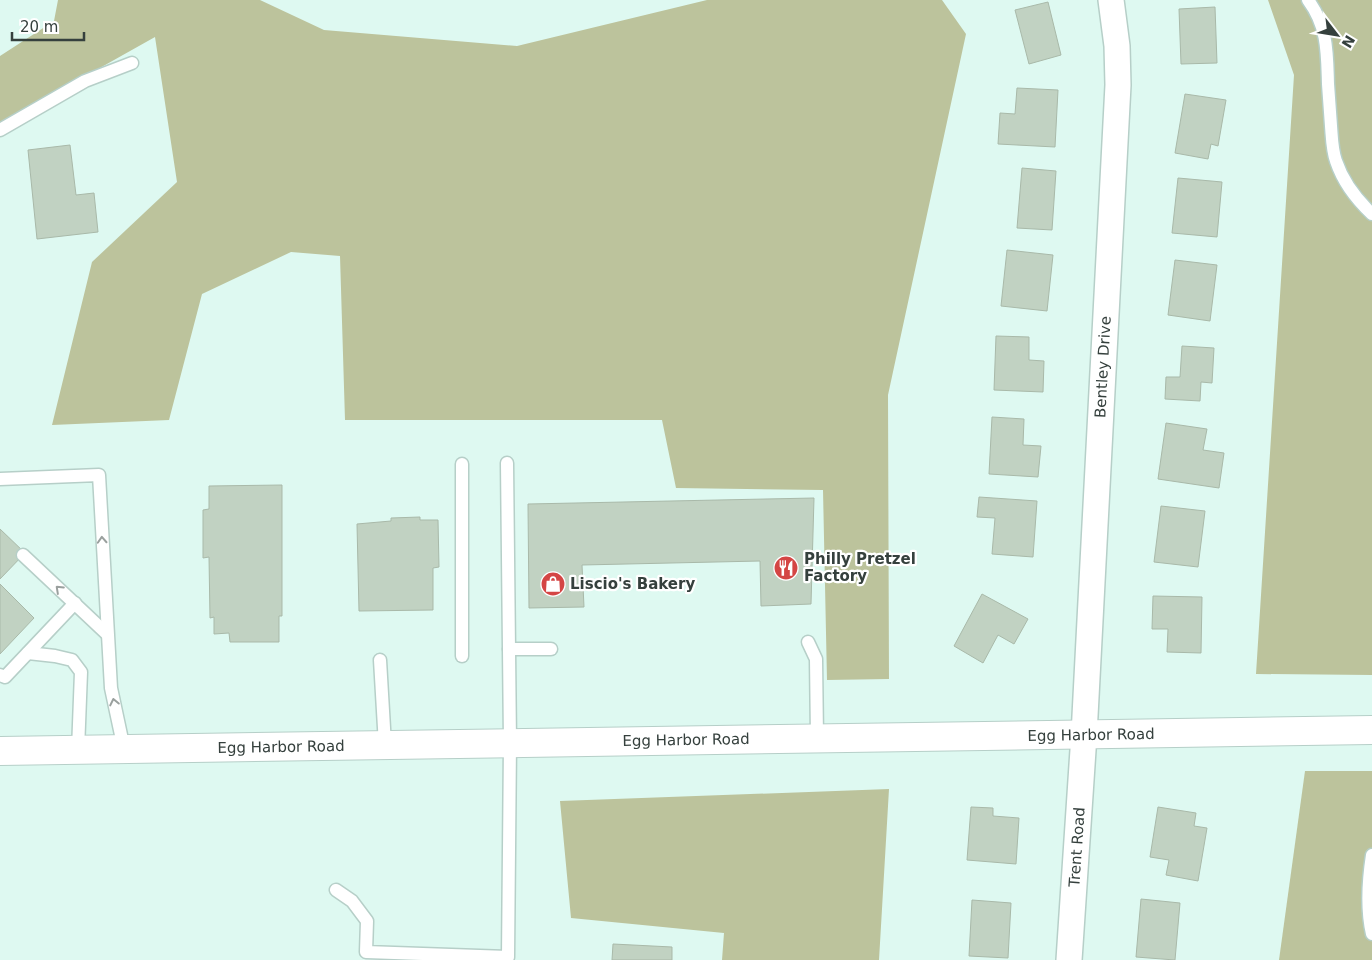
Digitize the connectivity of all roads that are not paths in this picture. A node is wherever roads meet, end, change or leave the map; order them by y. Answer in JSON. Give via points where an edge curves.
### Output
{"nodes":[{"id":1,"x":1111,"y":0,"type":"edge"},
{"id":2,"x":1308,"y":0,"type":"edge"},
{"id":3,"x":132,"y":63,"type":"dead end"},
{"id":4,"x":0,"y":130,"type":"edge"},
{"id":5,"x":1372,"y":214,"type":"edge"},
{"id":6,"x":507,"y":463,"type":"dead end"},
{"id":7,"x":462,"y":464,"type":"dead end"},
{"id":8,"x":0,"y":479,"type":"edge"},
{"id":9,"x":23,"y":555,"type":"dead end"},
{"id":10,"x":75,"y":603,"type":"junction"},
{"id":11,"x":107,"y":634,"type":"junction"},
{"id":12,"x":808,"y":642,"type":"dead end"},
{"id":13,"x":551,"y":648,"type":"dead end"},
{"id":14,"x":509,"y":649,"type":"junction"},
{"id":15,"x":28,"y":653,"type":"junction"},
{"id":16,"x":462,"y":656,"type":"dead end"},
{"id":17,"x":380,"y":660,"type":"dead end"},
{"id":18,"x":0,"y":675,"type":"edge"},
{"id":19,"x":1372,"y":730,"type":"edge"},
{"id":20,"x":1084,"y":735,"type":"junction"},
{"id":21,"x":816,"y":738,"type":"junction"},
{"id":22,"x":510,"y":743,"type":"junction"},
{"id":23,"x":385,"y":745,"type":"junction"},
{"id":24,"x":124,"y":749,"type":"junction"},
{"id":25,"x":78,"y":750,"type":"junction"},
{"id":26,"x":0,"y":751,"type":"edge"},
{"id":27,"x":1372,"y":855,"type":"edge"},
{"id":28,"x":336,"y":890,"type":"dead end"},
{"id":29,"x":1372,"y":934,"type":"edge"},
{"id":30,"x":512,"y":958,"type":"edge"},
{"id":31,"x":1069,"y":960,"type":"edge"}],
"edges":[{"from":1,"to":20,"type":"street","name":"Bentley Drive","via":[[1118,85]]},
{"from":2,"to":5,"type":"lane","via":[[1316,11],[1327,48],[1335,160],[1351,191]]},
{"from":3,"to":4,"type":"lane","via":[[85,81]]},
{"from":6,"to":14,"type":"lane"},
{"from":7,"to":16,"type":"lane"},
{"from":11,"to":8,"type":"lane","one_way":true,"via":[[99,475]]},
{"from":10,"to":9,"type":"lane","one_way":true},
{"from":10,"to":11,"type":"lane"},
{"from":10,"to":15,"type":"lane"},
{"from":24,"to":11,"type":"lane","one_way":true,"via":[[111,688]]},
{"from":12,"to":21,"type":"lane","via":[[816,659]]},
{"from":13,"to":14,"type":"lane"},
{"from":14,"to":22,"type":"lane"},
{"from":15,"to":18,"type":"lane","via":[[5,677]]},
{"from":15,"to":25,"type":"lane","via":[[72,660],[81,672]]},
{"from":17,"to":23,"type":"lane"},
{"from":19,"to":20,"type":"main road","name":"Egg Harbor Road"},
{"from":20,"to":21,"type":"main road","name":"Egg Harbor Road"},
{"from":20,"to":31,"type":"street","name":"Trent Road"},
{"from":21,"to":22,"type":"main road","name":"Egg Harbor Road"},
{"from":22,"to":23,"type":"main road","name":"Egg Harbor Road"},
{"from":22,"to":30,"type":"lane"},
{"from":23,"to":24,"type":"main road","name":"Egg Harbor Road"},
{"from":24,"to":25,"type":"main road","name":"Egg Harbor Road"},
{"from":25,"to":26,"type":"main road","name":"Egg Harbor Road"},
{"from":27,"to":29,"type":"lane","via":[[1368,900]]},
{"from":28,"to":30,"type":"lane","via":[[352,901],[367,921],[366,952]]}]}
